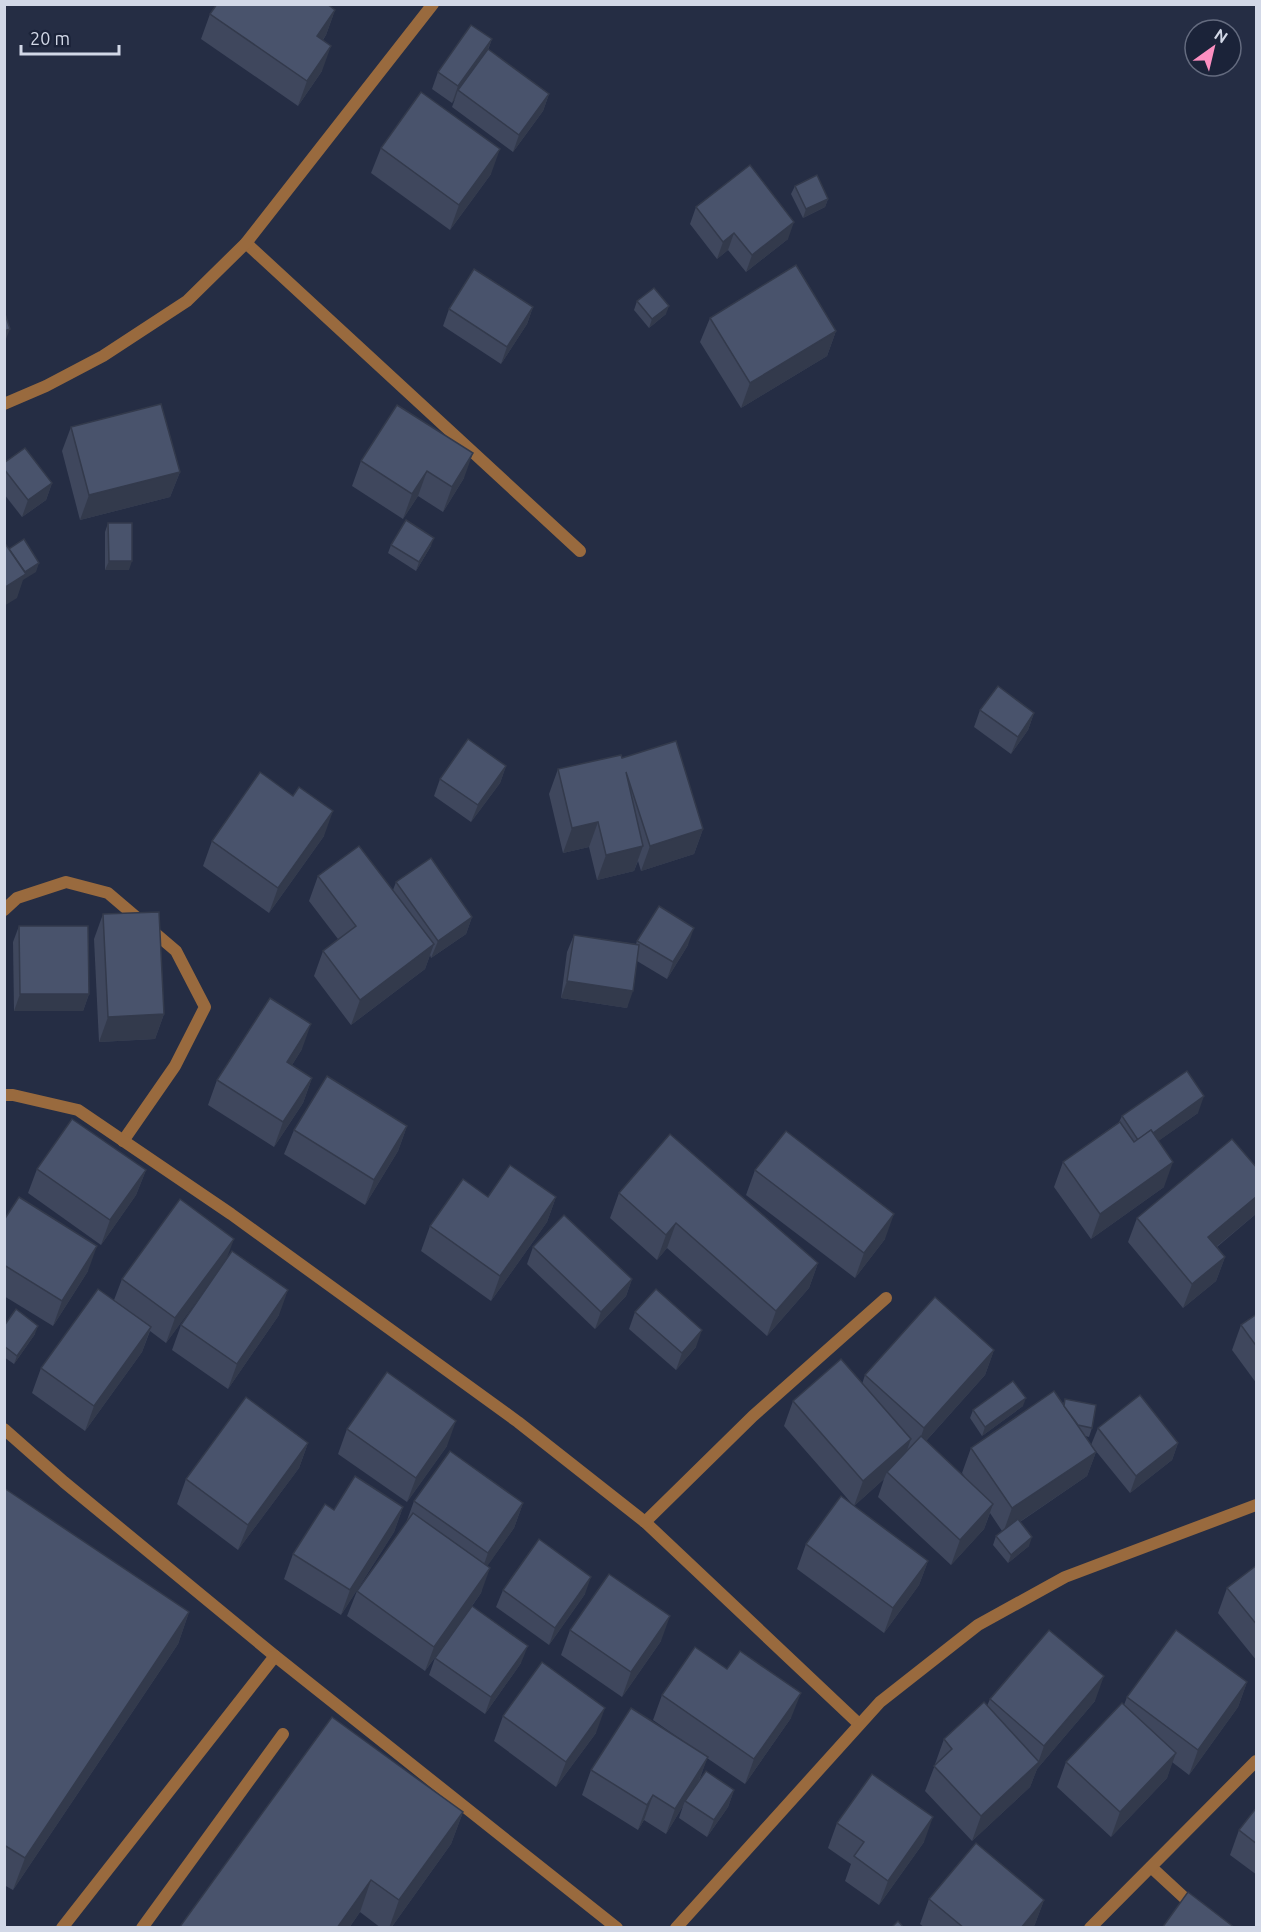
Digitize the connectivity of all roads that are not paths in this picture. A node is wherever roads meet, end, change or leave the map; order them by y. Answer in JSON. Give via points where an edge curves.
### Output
{"nodes":[{"id":1,"x":433,"y":4,"type":"edge"},
{"id":2,"x":246,"y":243,"type":"junction"},
{"id":3,"x":4,"y":404,"type":"edge"},
{"id":4,"x":580,"y":551,"type":"dead end"},
{"id":5,"x":4,"y":910,"type":"edge"},
{"id":6,"x":4,"y":1095,"type":"edge"},
{"id":7,"x":123,"y":1141,"type":"junction"},
{"id":8,"x":885,"y":1298,"type":"dead end"},
{"id":9,"x":4,"y":1429,"type":"edge"},
{"id":10,"x":1257,"y":1505,"type":"edge"},
{"id":11,"x":645,"y":1522,"type":"junction"},
{"id":12,"x":275,"y":1656,"type":"junction"},
{"id":13,"x":859,"y":1724,"type":"junction"},
{"id":14,"x":283,"y":1734,"type":"dead end"},
{"id":15,"x":1257,"y":1761,"type":"edge"},
{"id":16,"x":1151,"y":1867,"type":"junction"},
{"id":17,"x":62,"y":1928,"type":"edge"},
{"id":18,"x":142,"y":1928,"type":"edge"},
{"id":19,"x":617,"y":1928,"type":"edge"},
{"id":20,"x":676,"y":1928,"type":"edge"},
{"id":21,"x":1090,"y":1928,"type":"edge"},
{"id":22,"x":1217,"y":1928,"type":"edge"}],
"edges":[{"from":1,"to":2,"type":"street"},
{"from":2,"to":3,"type":"street","via":[[187,301],[103,356]]},
{"from":2,"to":4,"type":"street"},
{"from":5,"to":7,"type":"street","via":[[17,898],[66,882],[108,892],[176,951],[205,1007],[175,1066]]},
{"from":6,"to":7,"type":"street","via":[[78,1110]]},
{"from":7,"to":11,"type":"street","via":[[231,1214],[518,1422]]},
{"from":8,"to":11,"type":"street","via":[[753,1416]]},
{"from":9,"to":12,"type":"street"},
{"from":10,"to":13,"type":"street","via":[[1065,1577],[978,1625],[880,1702]]},
{"from":11,"to":13,"type":"street"},
{"from":12,"to":17,"type":"street"},
{"from":12,"to":19,"type":"street"},
{"from":13,"to":20,"type":"street"},
{"from":14,"to":18,"type":"street"},
{"from":15,"to":16,"type":"street"},
{"from":16,"to":21,"type":"street"},
{"from":16,"to":22,"type":"street"}]}
